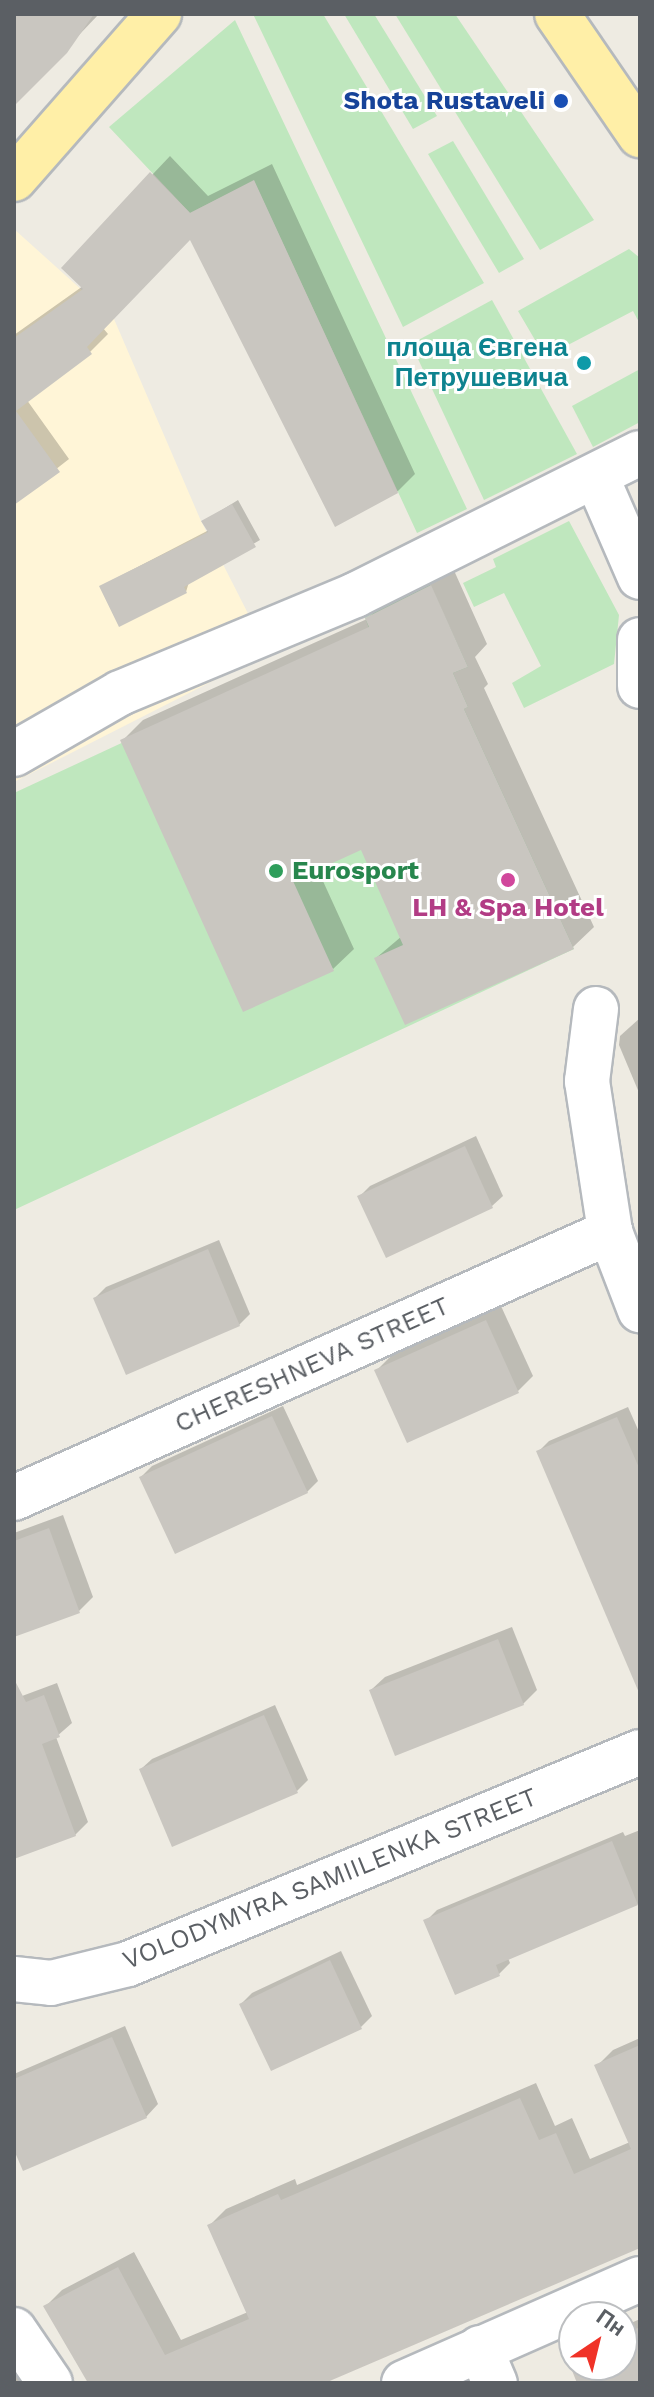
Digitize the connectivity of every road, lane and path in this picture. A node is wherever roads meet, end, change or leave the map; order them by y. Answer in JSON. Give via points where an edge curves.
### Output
{"nodes":[{"id":1,"x":159,"y":14,"type":"edge"},
{"id":2,"x":557,"y":14,"type":"edge"},
{"id":3,"x":640,"y":135,"type":"edge"},
{"id":4,"x":14,"y":179,"type":"edge"},
{"id":5,"x":640,"y":453,"type":"edge"},
{"id":6,"x":596,"y":476,"type":"junction"},
{"id":7,"x":634,"y":548,"type":"edge"},
{"id":8,"x":640,"y":640,"type":"edge"},
{"id":9,"x":640,"y":686,"type":"edge"},
{"id":10,"x":14,"y":754,"type":"edge"},
{"id":11,"x":596,"y":1009,"type":"dead end"},
{"id":12,"x":610,"y":1232,"type":"junction"},
{"id":13,"x":640,"y":1310,"type":"edge"},
{"id":14,"x":14,"y":1498,"type":"edge"},
{"id":15,"x":640,"y":1752,"type":"edge"},
{"id":16,"x":14,"y":1979,"type":"edge"},
{"id":17,"x":640,"y":2279,"type":"edge"},
{"id":18,"x":14,"y":2330,"type":"edge"},
{"id":19,"x":488,"y":2366,"type":"edge"},
{"id":20,"x":50,"y":2383,"type":"edge"},
{"id":21,"x":404,"y":2383,"type":"edge"}],
"edges":[{"from":1,"to":4,"type":"main road"},
{"from":2,"to":3,"type":"main road"},
{"from":5,"to":6,"type":"street"},
{"from":6,"to":7,"type":"street"},
{"from":6,"to":10,"type":"street","via":[[355,595],[120,693]]},
{"from":8,"to":9,"type":"street"},
{"from":11,"to":12,"type":"street","via":[[587,1081]]},
{"from":12,"to":13,"type":"street"},
{"from":12,"to":14,"type":"street","name":"CHERESHNEVA STREET"},
{"from":15,"to":16,"type":"street","name":"VOLODYMYRA SAMIILENKA STREET","via":[[128,1964],[51,1983]]},
{"from":17,"to":19,"type":"street"},
{"from":18,"to":20,"type":"street"},
{"from":19,"to":21,"type":"street"}]}
